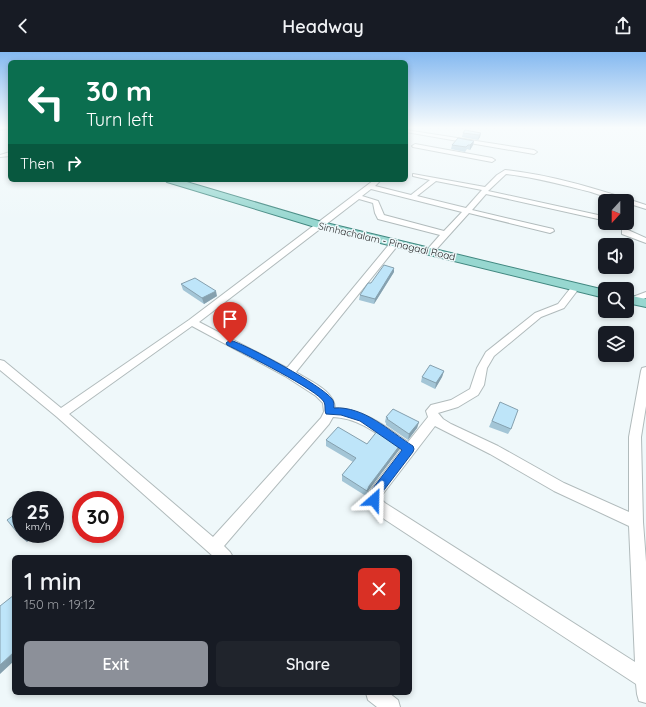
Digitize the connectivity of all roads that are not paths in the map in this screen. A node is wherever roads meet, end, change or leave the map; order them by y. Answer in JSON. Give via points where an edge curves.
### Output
{"nodes":[{"id":1,"x":485,"y":159,"type":"edge"},
{"id":2,"x":492,"y":160,"type":"dead end"},
{"id":3,"x":415,"y":175,"type":"dead end"},
{"id":4,"x":435,"y":179,"type":"junction"},
{"id":5,"x":176,"y":182,"type":"edge"},
{"id":6,"x":376,"y":182,"type":"edge"},
{"id":7,"x":370,"y":187,"type":"junction"},
{"id":8,"x":485,"y":190,"type":"junction"},
{"id":9,"x":601,"y":194,"type":"edge"},
{"id":10,"x":356,"y":196,"type":"junction"},
{"id":11,"x":412,"y":197,"type":"junction"},
{"id":12,"x":634,"y":203,"type":"edge"},
{"id":13,"x":646,"y":207,"type":"edge"},
{"id":14,"x":466,"y":210,"type":"junction"},
{"id":15,"x":598,"y":217,"type":"dead end"},
{"id":16,"x":319,"y":225,"type":"junction"},
{"id":17,"x":550,"y":231,"type":"dead end"},
{"id":18,"x":625,"y":232,"type":"dead end"},
{"id":19,"x":445,"y":234,"type":"junction"},
{"id":20,"x":646,"y":241,"type":"edge"},
{"id":21,"x":395,"y":243,"type":"junction"},
{"id":22,"x":430,"y":251,"type":"junction"},
{"id":23,"x":576,"y":287,"type":"junction"},
{"id":24,"x":598,"y":292,"type":"edge"},
{"id":25,"x":192,"y":322,"type":"junction"},
{"id":26,"x":0,"y":364,"type":"edge"},
{"id":27,"x":289,"y":373,"type":"junction"},
{"id":28,"x":645,"y":381,"type":"edge"},
{"id":29,"x":330,"y":412,"type":"junction"},
{"id":30,"x":62,"y":414,"type":"junction"},
{"id":31,"x":434,"y":418,"type":"junction"},
{"id":32,"x":409,"y":449,"type":"junction"},
{"id":33,"x":641,"y":488,"type":"edge"},
{"id":34,"x":636,"y":522,"type":"junction"},
{"id":35,"x":214,"y":547,"type":"junction"},
{"id":36,"x":223,"y":555,"type":"edge"},
{"id":37,"x":645,"y":687,"type":"edge"},
{"id":38,"x":378,"y":695,"type":"edge"},
{"id":39,"x":391,"y":707,"type":"edge"}],
"edges":[{"from":1,"to":2,"type":"street"},
{"from":3,"to":4,"type":"street"},
{"from":4,"to":8,"type":"street"},
{"from":4,"to":11,"type":"street"},
{"from":5,"to":16,"type":"main road","name":"Simhachalam - Pinagadi Road"},
{"from":6,"to":7,"type":"street"},
{"from":7,"to":10,"type":"street"},
{"from":7,"to":11,"type":"street"},
{"from":8,"to":9,"type":"street","via":[[499,176],[505,172],[512,172]]},
{"from":8,"to":14,"type":"street"},
{"from":8,"to":15,"type":"street"},
{"from":10,"to":16,"type":"street"},
{"from":10,"to":19,"type":"street","via":[[376,202],[380,217]]},
{"from":11,"to":14,"type":"street"},
{"from":12,"to":13,"type":"street"},
{"from":14,"to":17,"type":"street"},
{"from":14,"to":19,"type":"street"},
{"from":16,"to":21,"type":"main road","name":"Simhachalam - Pinagadi Road"},
{"from":16,"to":25,"type":"street"},
{"from":18,"to":20,"type":"street"},
{"from":19,"to":22,"type":"street"},
{"from":21,"to":22,"type":"main road","name":"Simhachalam - Pinagadi Road"},
{"from":21,"to":27,"type":"street"},
{"from":22,"to":23,"type":"main road","name":"Simhachalam - Pinagadi Road"},
{"from":23,"to":24,"type":"main road","name":"Simhachalam - Pinagadi Road"},
{"from":23,"to":31,"type":"street","via":[[561,306],[538,315],[490,354],[474,392],[454,404],[435,408],[432,411]]},
{"from":25,"to":27,"type":"street"},
{"from":25,"to":30,"type":"street"},
{"from":26,"to":30,"type":"street"},
{"from":27,"to":29,"type":"street","via":[[329,401]]},
{"from":28,"to":33,"type":"street","via":[[635,437]]},
{"from":29,"to":32,"type":"street","via":[[341,411],[364,418]]},
{"from":29,"to":35,"type":"street","via":[[325,421]]},
{"from":30,"to":35,"type":"street"},
{"from":31,"to":32,"type":"street"},
{"from":31,"to":34,"type":"street","via":[[559,487]]},
{"from":32,"to":37,"type":"street","via":[[376,492],[374,500],[380,508]]},
{"from":33,"to":34,"type":"street"},
{"from":34,"to":37,"type":"street"},
{"from":35,"to":36,"type":"street"},
{"from":38,"to":39,"type":"street"}]}
